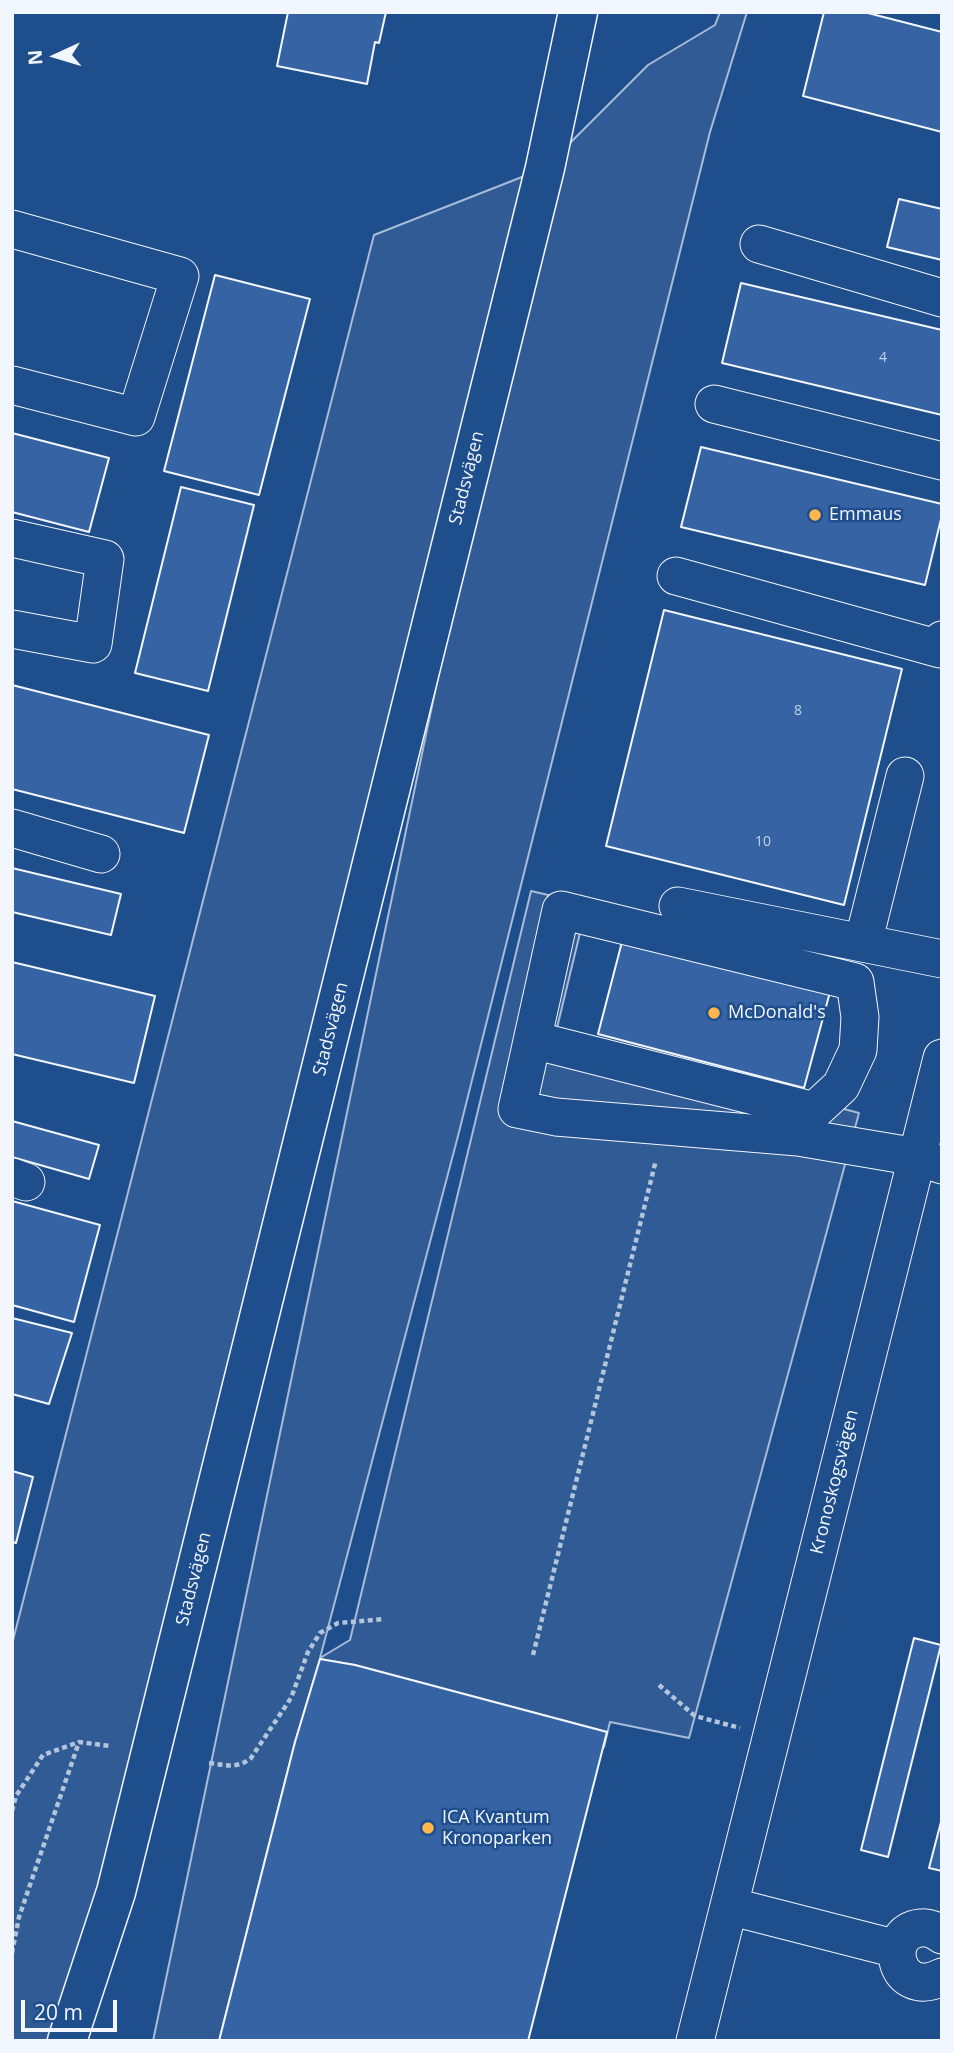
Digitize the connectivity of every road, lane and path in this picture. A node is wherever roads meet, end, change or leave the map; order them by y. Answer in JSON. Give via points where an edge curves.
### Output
{"nodes":[{"id":1,"x":578,"y":12,"type":"edge"},
{"id":2,"x":12,"y":229,"type":"edge"},
{"id":3,"x":759,"y":244,"type":"dead end"},
{"id":4,"x":942,"y":298,"type":"edge"},
{"id":5,"x":12,"y":385,"type":"edge"},
{"id":6,"x":714,"y":404,"type":"dead end"},
{"id":7,"x":942,"y":461,"type":"edge"},
{"id":8,"x":12,"y":538,"type":"edge"},
{"id":9,"x":676,"y":576,"type":"dead end"},
{"id":10,"x":12,"y":629,"type":"edge"},
{"id":11,"x":942,"y":640,"type":"edge"},
{"id":12,"x":905,"y":776,"type":"dead end"},
{"id":13,"x":12,"y":828,"type":"edge"},
{"id":14,"x":101,"y":854,"type":"dead end"},
{"id":15,"x":678,"y":906,"type":"dead end"},
{"id":16,"x":863,"y":943,"type":"junction"},
{"id":17,"x":942,"y":958,"type":"edge"},
{"id":18,"x":533,"y":1040,"type":"junction"},
{"id":19,"x":942,"y":1058,"type":"edge"},
{"id":20,"x":929,"y":1161,"type":"edge"},
{"id":21,"x":635,"y":1248,"type":"dead end"},
{"id":22,"x":384,"y":1619,"type":"dead end"},
{"id":23,"x":533,"y":1655,"type":"dead end"},
{"id":24,"x":659,"y":1685,"type":"dead end"},
{"id":25,"x":771,"y":1736,"type":"junction"},
{"id":26,"x":79,"y":1742,"type":"junction"},
{"id":27,"x":110,"y":1746,"type":"dead end"},
{"id":28,"x":209,"y":1763,"type":"dead end"},
{"id":29,"x":12,"y":1811,"type":"edge"},
{"id":30,"x":729,"y":1906,"type":"junction"},
{"id":31,"x":942,"y":1934,"type":"edge"},
{"id":32,"x":897,"y":1949,"type":"junction"},
{"id":33,"x":12,"y":1953,"type":"edge"},
{"id":34,"x":942,"y":1977,"type":"edge"},
{"id":35,"x":67,"y":2041,"type":"edge"},
{"id":36,"x":695,"y":2041,"type":"edge"}],
"edges":[{"from":1,"to":35,"type":"main road","name":"Stadsvägen","via":[[545,167],[120,1879]]},
{"from":2,"to":5,"type":"street","via":[[180,276],[136,417]]},
{"from":3,"to":4,"type":"street"},
{"from":6,"to":7,"type":"street"},
{"from":8,"to":10,"type":"street","via":[[106,559],[93,644]]},
{"from":9,"to":11,"type":"street","via":[[940,649]]},
{"from":12,"to":16,"type":"street"},
{"from":13,"to":14,"type":"street"},
{"from":15,"to":16,"type":"street"},
{"from":16,"to":17,"type":"street"},
{"from":18,"to":18,"type":"street","via":[[561,910],[855,982],[860,1017],[858,1050],[841,1087],[814,1111]]},
{"from":18,"to":20,"type":"street","via":[[517,1109],[556,1117],[798,1137]]},
{"from":19,"to":20,"type":"street","name":"Kronoskogsvägen"},
{"from":20,"to":25,"type":"street","name":"Kronoskogsvägen"},
{"from":21,"to":23,"type":"path"},
{"from":22,"to":28,"type":"path","via":[[338,1623],[320,1633],[291,1698],[251,1758],[244,1765]]},
{"from":24,"to":25,"type":"path","via":[[695,1716]]},
{"from":25,"to":30,"type":"street","name":"Kronoskogsvägen"},
{"from":26,"to":27,"type":"path"},
{"from":26,"to":29,"type":"path","via":[[43,1755],[16,1796]]},
{"from":26,"to":33,"type":"path","via":[[19,1917]]},
{"from":30,"to":32,"type":"street"},
{"from":30,"to":36,"type":"street","name":"Kronoskogsvägen"},
{"from":31,"to":32,"type":"street","via":[[916,1929]]},
{"from":32,"to":34,"type":"street","via":[[901,1970],[910,1979],[931,1982]]}]}
